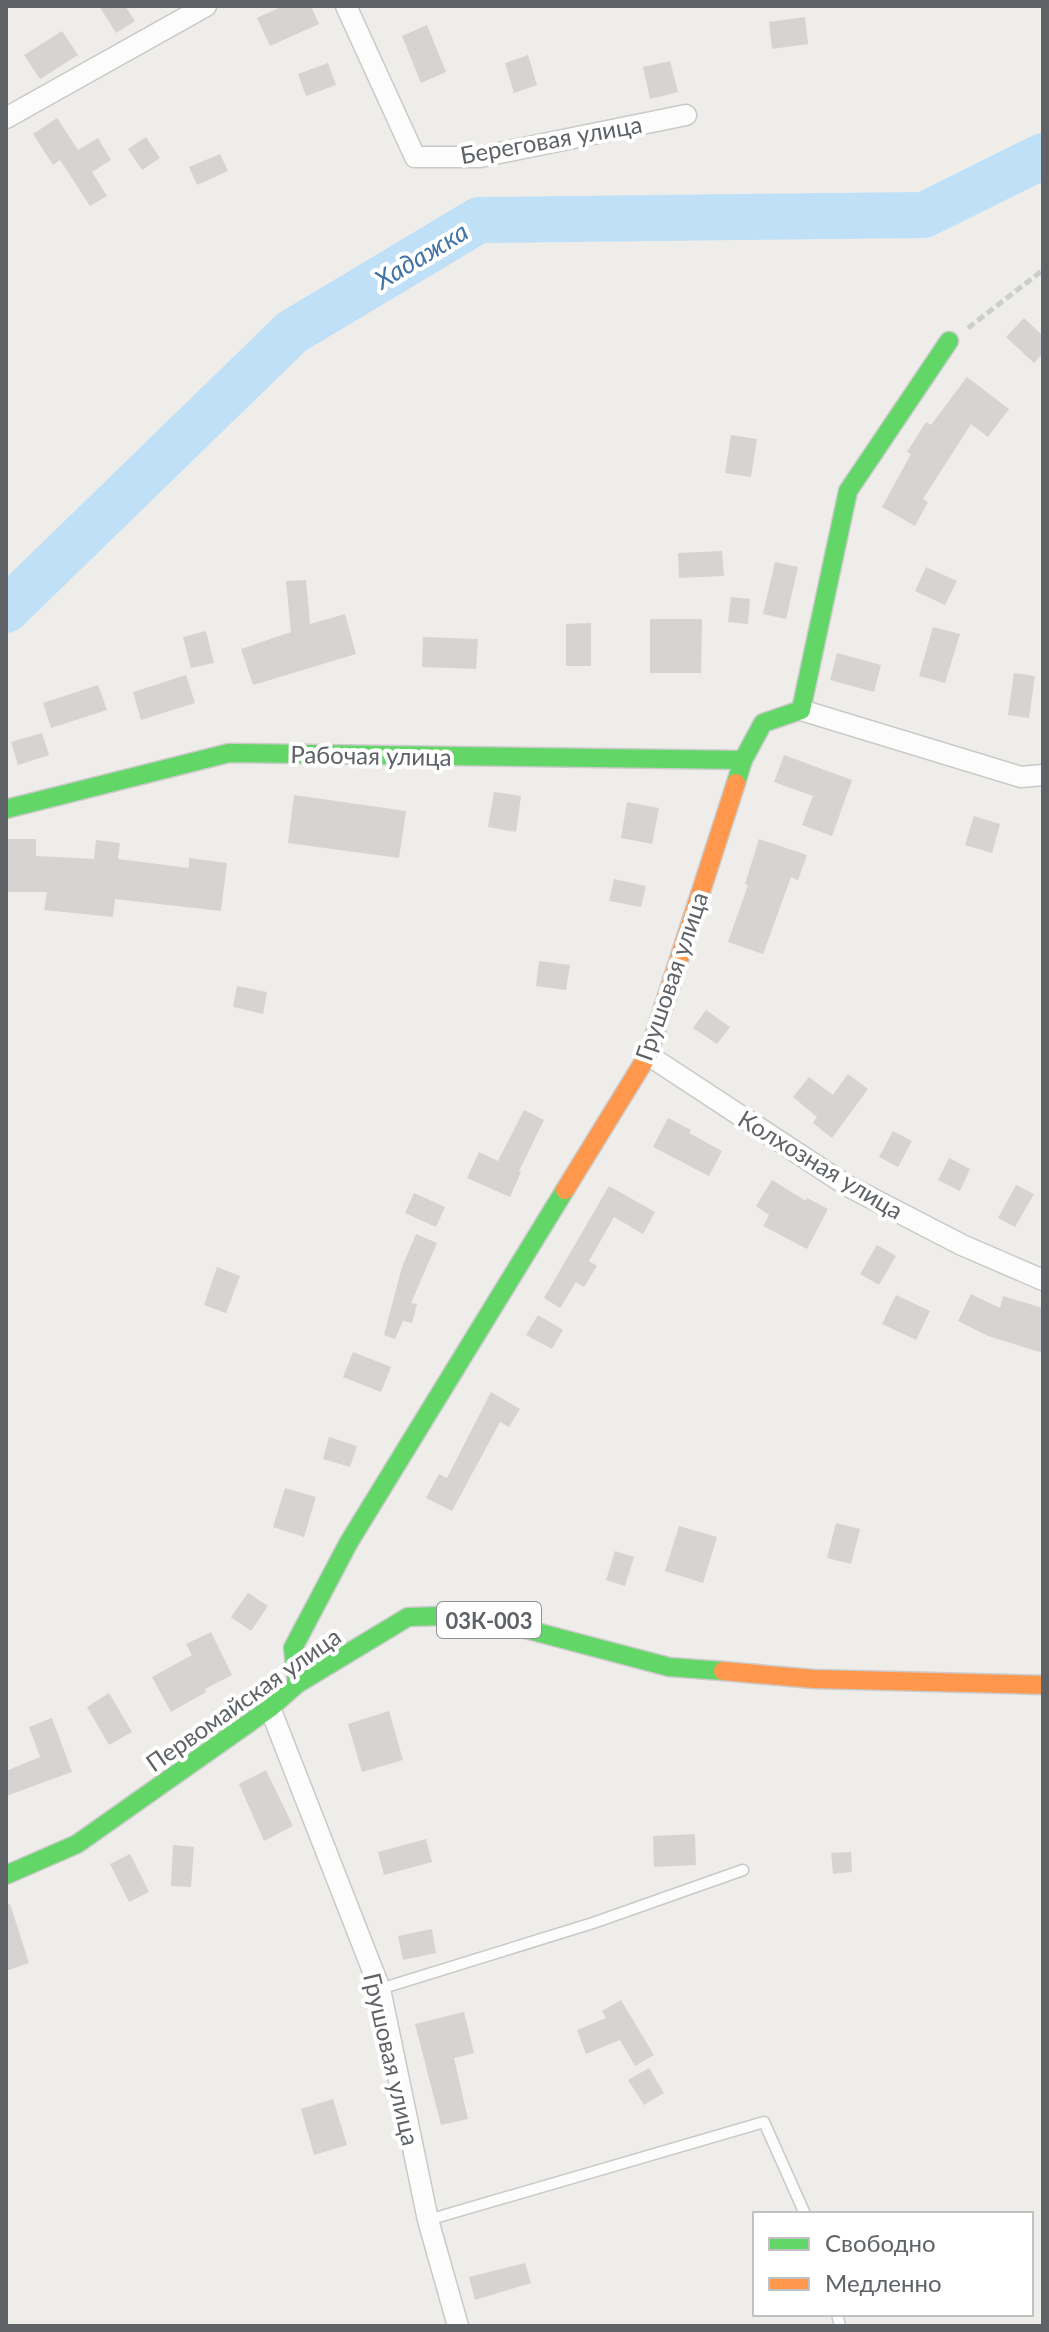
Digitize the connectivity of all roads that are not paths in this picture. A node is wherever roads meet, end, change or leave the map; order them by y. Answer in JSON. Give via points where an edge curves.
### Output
{"nodes":[{"id":1,"x":206,"y":6,"type":"edge"},
{"id":2,"x":346,"y":6,"type":"edge"},
{"id":3,"x":686,"y":115,"type":"dead end"},
{"id":4,"x":6,"y":118,"type":"edge"},
{"id":5,"x":949,"y":341,"type":"road end"},
{"id":6,"x":801,"y":710,"type":"junction"},
{"id":7,"x":743,"y":760,"type":"junction"},
{"id":8,"x":1043,"y":775,"type":"edge"},
{"id":9,"x":6,"y":809,"type":"edge"},
{"id":10,"x":648,"y":1055,"type":"junction"},
{"id":11,"x":1043,"y":1280,"type":"edge"},
{"id":12,"x":297,"y":1684,"type":"junction"},
{"id":13,"x":1043,"y":1685,"type":"edge"},
{"id":14,"x":270,"y":1708,"type":"junction"},
{"id":15,"x":743,"y":1870,"type":"dead end"},
{"id":16,"x":6,"y":1875,"type":"edge"},
{"id":17,"x":380,"y":1989,"type":"junction"},
{"id":18,"x":804,"y":2212,"type":"edge"},
{"id":19,"x":428,"y":2220,"type":"junction"},
{"id":20,"x":458,"y":2326,"type":"edge"}],
"edges":[{"from":1,"to":4,"type":"street"},
{"from":2,"to":3,"type":"street","name":"Береговая улица","via":[[415,157],[480,157]]},
{"from":5,"to":6,"type":"street","via":[[848,491]]},
{"from":6,"to":7,"type":"street","name":"Грушовая улица","via":[[763,723]]},
{"from":6,"to":8,"type":"street","via":[[1021,777]]},
{"from":7,"to":9,"type":"street","name":"Рабочая улица","via":[[229,753]]},
{"from":7,"to":10,"type":"street","name":"Грушовая улица"},
{"from":10,"to":11,"type":"street","name":"Колхозная улица","via":[[846,1185]]},
{"from":10,"to":12,"type":"street","name":"Грушовая улица","via":[[349,1542],[293,1648]]},
{"from":12,"to":13,"type":"street","name":"Первомайская улица","number":"03К-003","via":[[408,1617],[472,1615],[669,1667],[814,1679]]},
{"from":12,"to":14,"type":"street","name":"Первомайская улица","number":"03К-003"},
{"from":14,"to":16,"type":"street","name":"Первомайская улица","number":"03К-003","via":[[77,1844]]},
{"from":14,"to":17,"type":"street","name":"Грушовая улица"},
{"from":15,"to":17,"type":"lane"},
{"from":17,"to":19,"type":"street","name":"Грушовая улица"},
{"from":18,"to":19,"type":"lane","via":[[764,2122]]},
{"from":19,"to":20,"type":"street","name":"Грушовая улица"}]}
